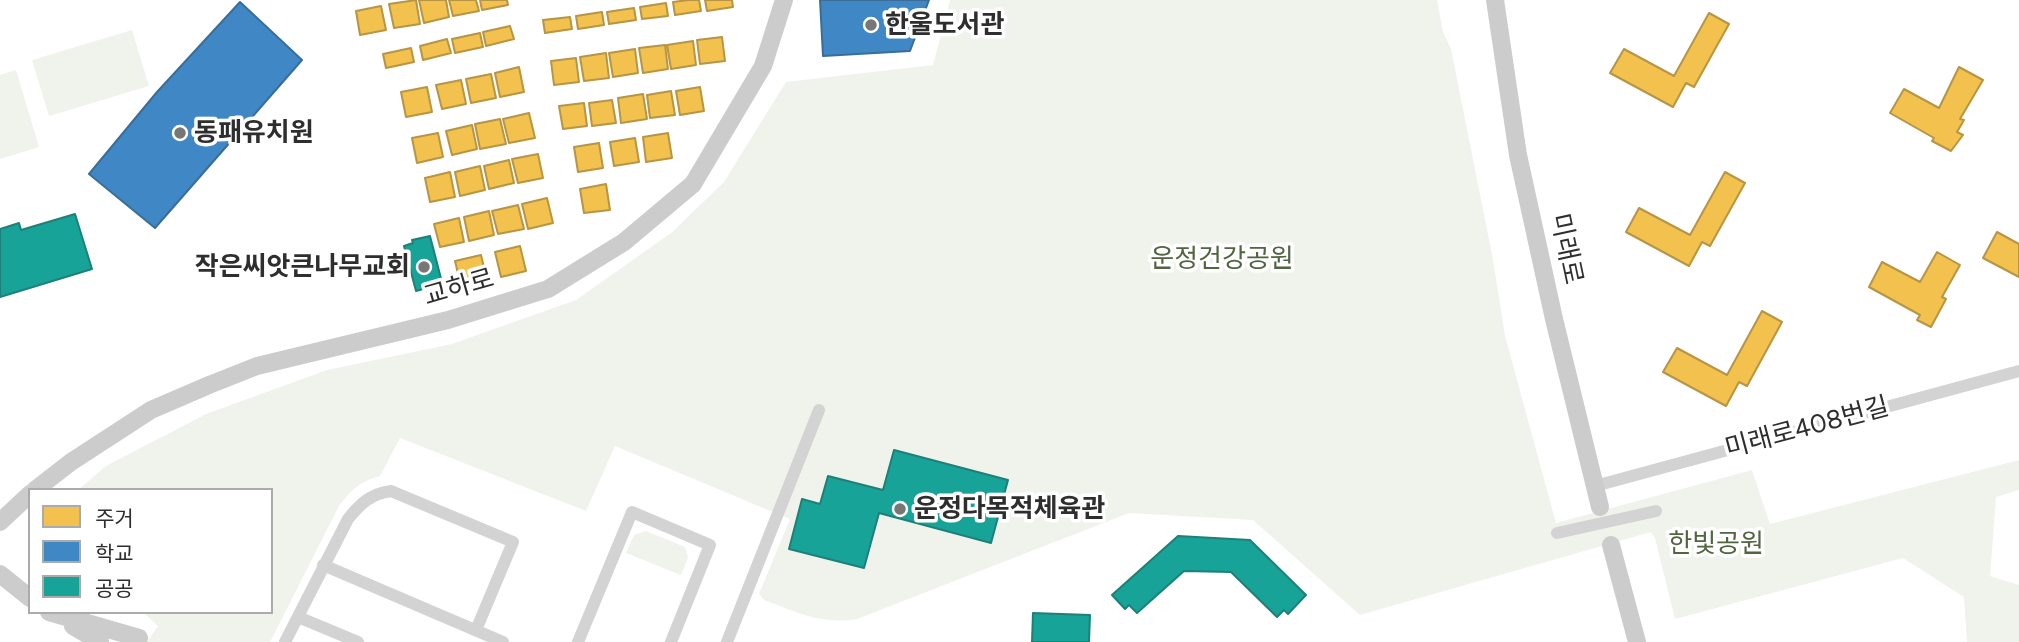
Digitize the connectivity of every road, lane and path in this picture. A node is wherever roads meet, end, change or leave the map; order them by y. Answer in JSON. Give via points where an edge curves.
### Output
{"nodes":[{"id":1,"x":784,"y":0,"type":"edge"},
{"id":2,"x":1495,"y":0,"type":"edge"},
{"id":3,"x":2019,"y":371,"type":"edge"},
{"id":4,"x":819,"y":410,"type":"dead end"},
{"id":5,"x":1595,"y":486,"type":"junction"},
{"id":6,"x":37,"y":488,"type":"edge"},
{"id":7,"x":28,"y":496,"type":"edge"},
{"id":8,"x":1600,"y":507,"type":"dead end"},
{"id":9,"x":1657,"y":511,"type":"dead end"},
{"id":10,"x":0,"y":522,"type":"edge"},
{"id":11,"x":1557,"y":533,"type":"dead end"},
{"id":12,"x":1611,"y":545,"type":"dead end"},
{"id":13,"x":323,"y":565,"type":"junction"},
{"id":14,"x":0,"y":574,"type":"edge"},
{"id":15,"x":28,"y":596,"type":"edge"},
{"id":16,"x":50,"y":614,"type":"edge"},
{"id":17,"x":51,"y":614,"type":"edge"},
{"id":18,"x":55,"y":614,"type":"edge"},
{"id":19,"x":298,"y":617,"type":"junction"},
{"id":20,"x":476,"y":630,"type":"junction"},
{"id":21,"x":139,"y":638,"type":"dead end"},
{"id":22,"x":79,"y":642,"type":"edge"},
{"id":23,"x":100,"y":642,"type":"edge"},
{"id":24,"x":285,"y":642,"type":"edge"},
{"id":25,"x":358,"y":642,"type":"edge"},
{"id":26,"x":503,"y":642,"type":"edge"},
{"id":27,"x":578,"y":642,"type":"edge"},
{"id":28,"x":671,"y":642,"type":"edge"},
{"id":29,"x":727,"y":642,"type":"edge"},
{"id":30,"x":1637,"y":642,"type":"edge"}],
"edges":[{"from":1,"to":6,"type":"street","name":"교하로","via":[[763,66],[693,184],[624,242],[548,289],[448,320],[257,366],[209,385],[151,410]]},
{"from":2,"to":5,"type":"street","name":"미래로","via":[[1518,155]]},
{"from":3,"to":5,"type":"street","name":"미래로408번길"},
{"from":4,"to":29,"type":"street"},
{"from":5,"to":8,"type":"street","name":"미래로"},
{"from":7,"to":10,"type":"street"},
{"from":9,"to":11,"type":"street"},
{"from":12,"to":30,"type":"street"},
{"from":13,"to":19,"type":"street"},
{"from":13,"to":20,"type":"street"},
{"from":13,"to":20,"type":"street","via":[[361,503],[391,491],[513,542]]},
{"from":14,"to":15,"type":"street"},
{"from":16,"to":22,"type":"street"},
{"from":17,"to":23,"type":"street"},
{"from":18,"to":21,"type":"street"},
{"from":19,"to":24,"type":"street"},
{"from":19,"to":25,"type":"street"},
{"from":20,"to":26,"type":"street"},
{"from":27,"to":28,"type":"street","via":[[632,512],[710,545]]}]}
